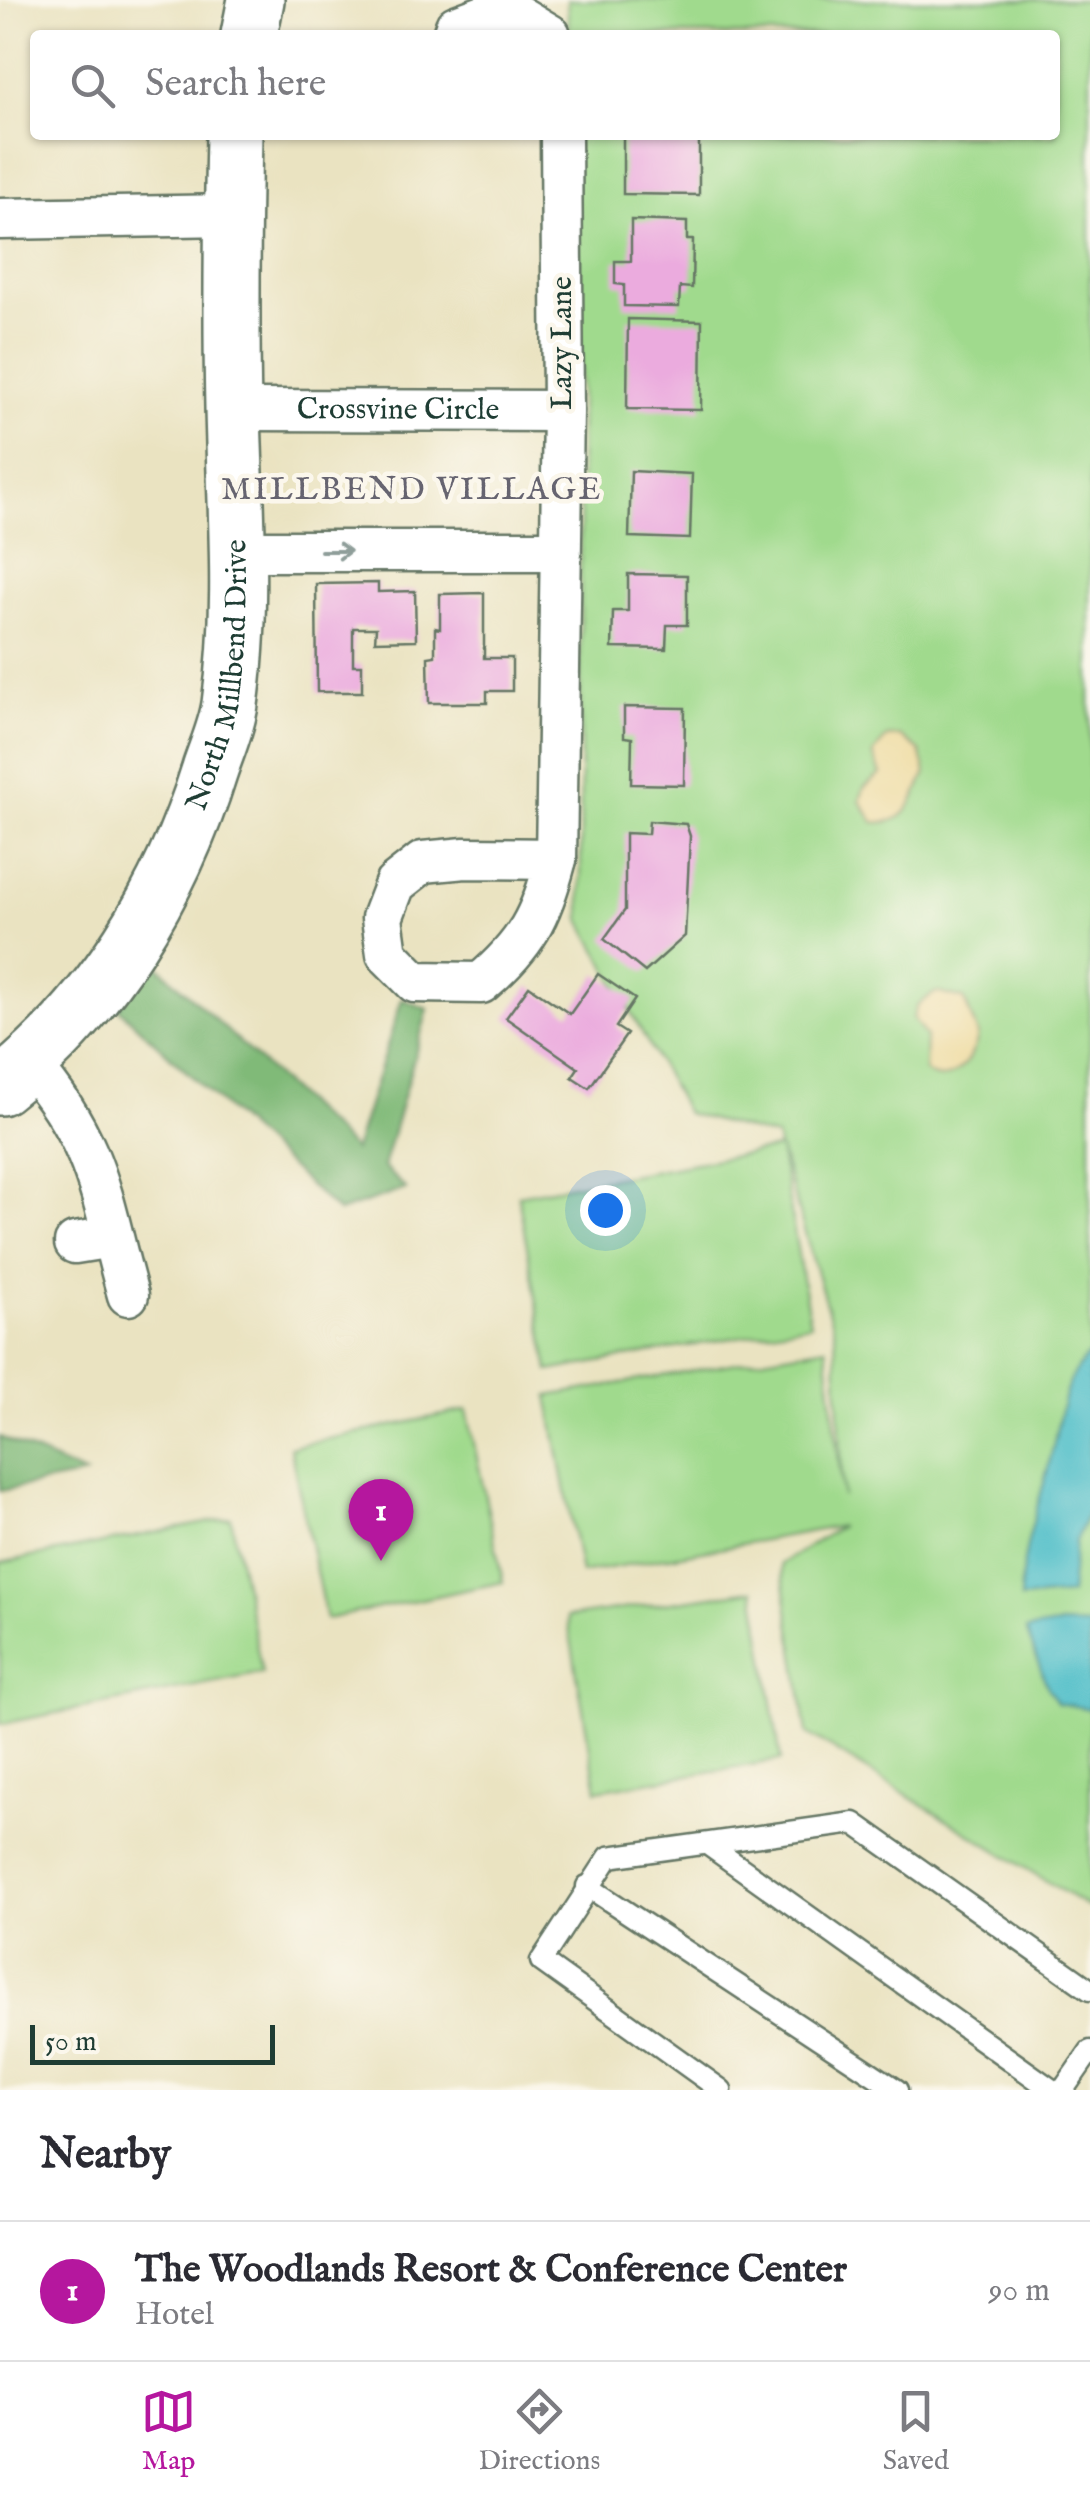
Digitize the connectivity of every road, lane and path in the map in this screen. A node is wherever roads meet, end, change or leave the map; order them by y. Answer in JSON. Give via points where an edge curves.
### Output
{"nodes":[{"id":1,"x":256,"y":0,"type":"edge"},
{"id":2,"x":249,"y":30,"type":"edge"},
{"id":3,"x":455,"y":30,"type":"edge"},
{"id":4,"x":542,"y":30,"type":"edge"},
{"id":5,"x":234,"y":140,"type":"edge"},
{"id":6,"x":562,"y":140,"type":"edge"},
{"id":7,"x":232,"y":216,"type":"junction"},
{"id":8,"x":0,"y":219,"type":"edge"},
{"id":9,"x":233,"y":410,"type":"junction"},
{"id":10,"x":563,"y":410,"type":"junction"},
{"id":11,"x":239,"y":551,"type":"junction"},
{"id":12,"x":560,"y":551,"type":"junction"},
{"id":13,"x":556,"y":860,"type":"dead end"},
{"id":14,"x":15,"y":1076,"type":"edge"},
{"id":15,"x":128,"y":1295,"type":"dead end"},
{"id":16,"x":710,"y":1846,"type":"junction"},
{"id":17,"x":587,"y":1886,"type":"junction"},
{"id":18,"x":1090,"y":1990,"type":"edge"},
{"id":19,"x":1090,"y":2052,"type":"edge"},
{"id":20,"x":721,"y":2090,"type":"edge"},
{"id":21,"x":897,"y":2090,"type":"edge"},
{"id":22,"x":1052,"y":2090,"type":"edge"},
{"id":23,"x":1063,"y":2090,"type":"edge"}],
"edges":[{"from":1,"to":2,"type":"street"},
{"from":3,"to":4,"type":"street","via":[[505,8]]},
{"from":5,"to":7,"type":"street","name":"North Millbend Drive"},
{"from":6,"to":10,"type":"street","name":"Lazy Lane"},
{"from":7,"to":8,"type":"street"},
{"from":7,"to":9,"type":"street","name":"North Millbend Drive"},
{"from":9,"to":10,"type":"street","name":"Crossvine Circle"},
{"from":9,"to":11,"type":"street","name":"North Millbend Drive"},
{"from":10,"to":12,"type":"street","name":"Lazy Lane"},
{"from":11,"to":12,"type":"street","one_way":true},
{"from":11,"to":14,"type":"street","name":"North Millbend Drive","via":[[230,708],[194,823],[170,876],[110,971]]},
{"from":12,"to":13,"type":"street","name":"Lazy Lane"},
{"from":14,"to":15,"type":"street","via":[[62,1101],[82,1138],[101,1180],[94,1240]]},
{"from":16,"to":17,"type":"lane","via":[[609,1857]]},
{"from":16,"to":18,"type":"lane","via":[[854,1823]]},
{"from":16,"to":22,"type":"lane"},
{"from":17,"to":20,"type":"lane","via":[[542,1960]]},
{"from":17,"to":21,"type":"lane"},
{"from":19,"to":23,"type":"lane"}]}
